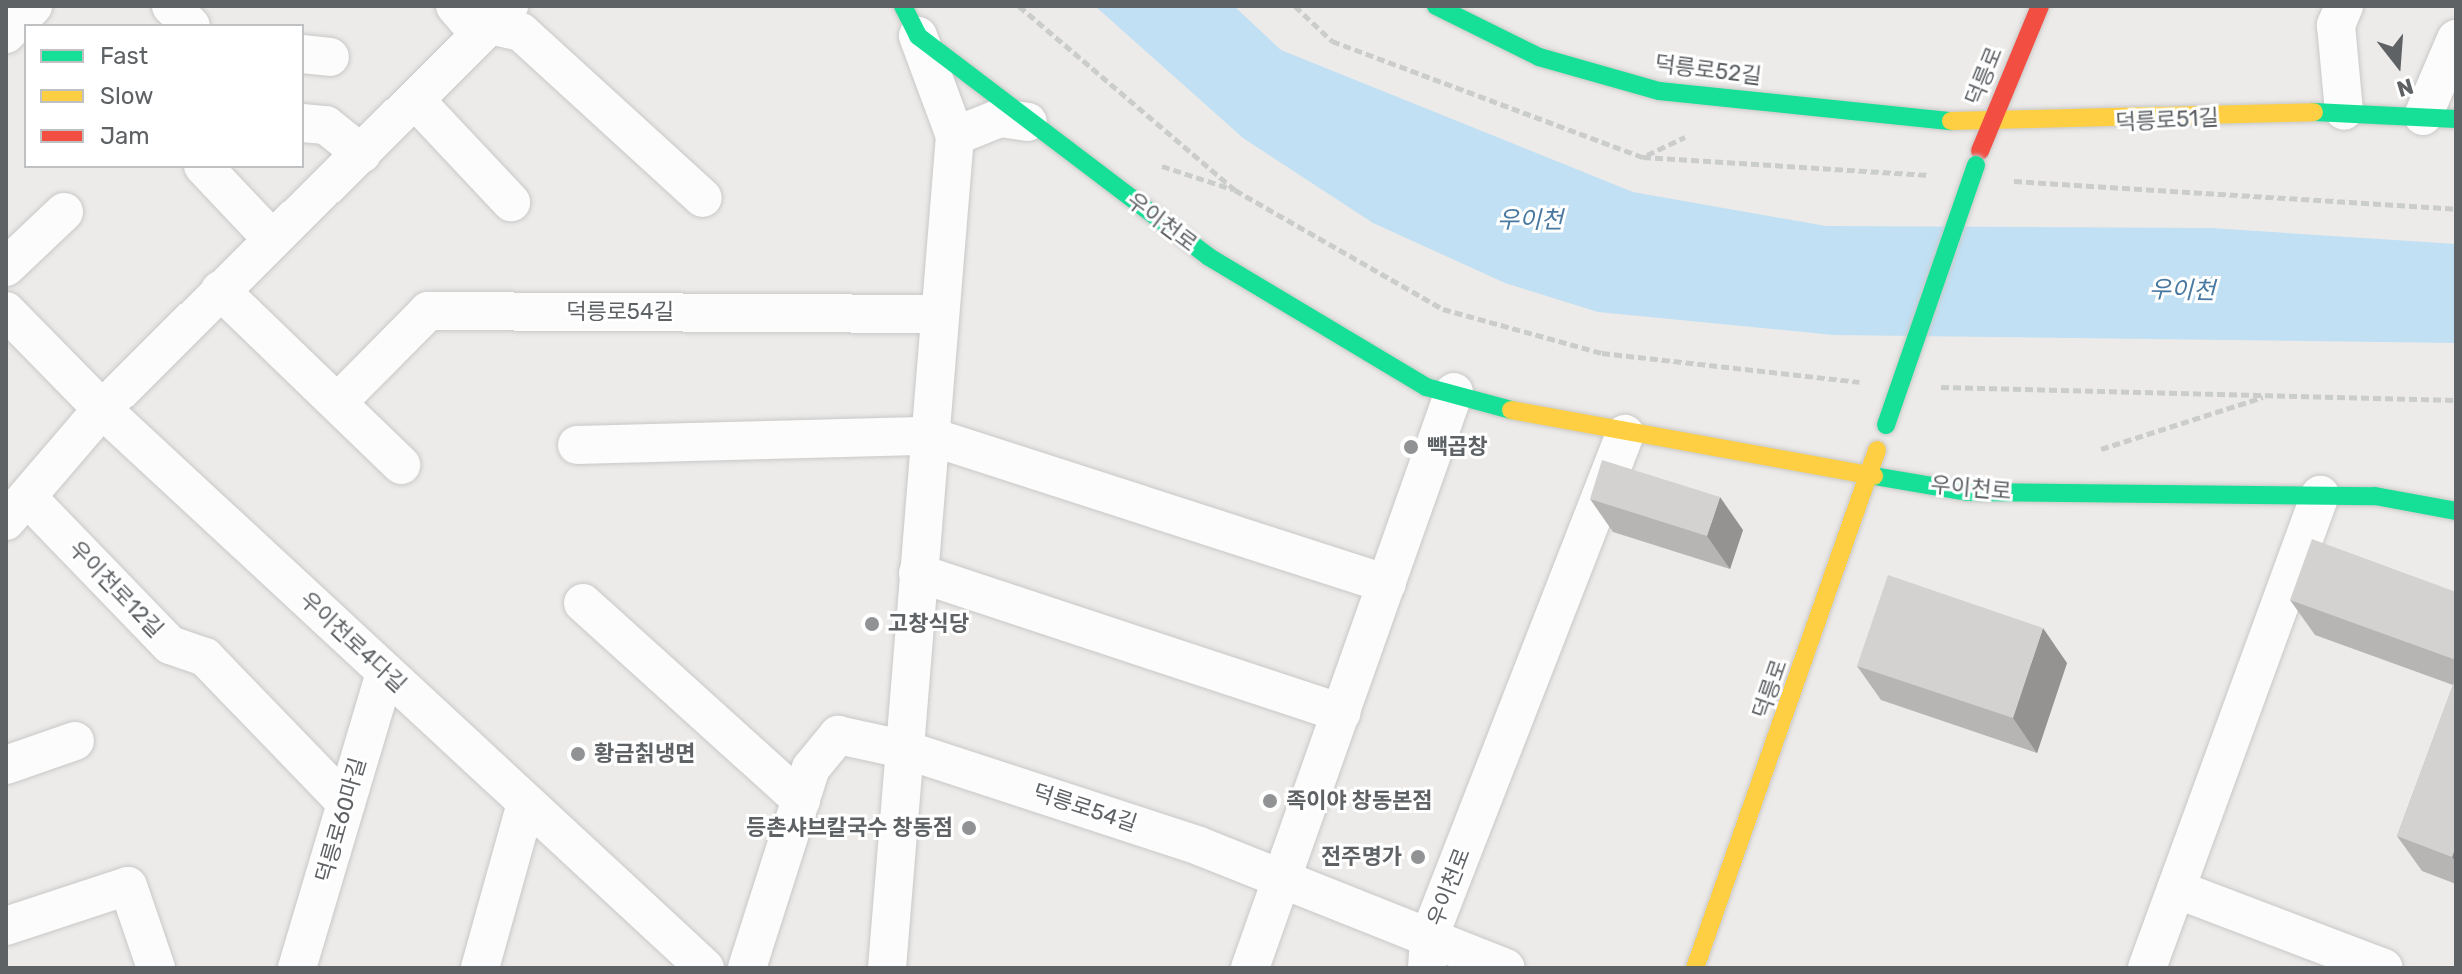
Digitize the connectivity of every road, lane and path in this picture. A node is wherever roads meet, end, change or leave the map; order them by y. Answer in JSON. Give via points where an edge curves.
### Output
{"nodes":[{"id":1,"x":33,"y":6,"type":"edge"},
{"id":2,"x":171,"y":6,"type":"edge"},
{"id":3,"x":455,"y":6,"type":"edge"},
{"id":4,"x":1019,"y":6,"type":"edge"},
{"id":5,"x":2040,"y":6,"type":"edge"},
{"id":6,"x":2344,"y":6,"type":"edge"},
{"id":7,"x":1443,"y":8,"type":"edge"},
{"id":8,"x":499,"y":17,"type":"edge"},
{"id":9,"x":910,"y":21,"type":"edge"},
{"id":10,"x":189,"y":24,"type":"edge"},
{"id":11,"x":6,"y":34,"type":"edge"},
{"id":12,"x":2456,"y":39,"type":"edge"},
{"id":13,"x":416,"y":101,"type":"junction"},
{"id":14,"x":2344,"y":111,"type":"junction"},
{"id":15,"x":2439,"y":117,"type":"edge"},
{"id":16,"x":1028,"y":122,"type":"junction"},
{"id":17,"x":304,"y":123,"type":"edge"},
{"id":18,"x":1990,"y":125,"type":"junction"},
{"id":19,"x":955,"y":136,"type":"junction"},
{"id":20,"x":362,"y":154,"type":"junction"},
{"id":21,"x":205,"y":168,"type":"edge"},
{"id":22,"x":703,"y":198,"type":"dead end"},
{"id":23,"x":511,"y":202,"type":"dead end"},
{"id":24,"x":64,"y":212,"type":"dead end"},
{"id":25,"x":272,"y":239,"type":"junction"},
{"id":26,"x":6,"y":267,"type":"edge"},
{"id":27,"x":220,"y":290,"type":"junction"},
{"id":28,"x":6,"y":311,"type":"edge"},
{"id":29,"x":940,"y":314,"type":"junction"},
{"id":30,"x":1874,"y":383,"type":"dead end"},
{"id":31,"x":1937,"y":387,"type":"dead end"},
{"id":32,"x":1454,"y":392,"type":"junction"},
{"id":33,"x":2268,"y":395,"type":"junction"},
{"id":34,"x":2456,"y":400,"type":"edge"},
{"id":35,"x":338,"y":402,"type":"junction"},
{"id":36,"x":102,"y":409,"type":"junction"},
{"id":37,"x":1625,"y":434,"type":"junction"},
{"id":38,"x":929,"y":436,"type":"junction"},
{"id":39,"x":577,"y":445,"type":"dead end"},
{"id":40,"x":2089,"y":453,"type":"dead end"},
{"id":41,"x":401,"y":465,"type":"dead end"},
{"id":42,"x":1869,"y":475,"type":"junction"},
{"id":43,"x":2320,"y":495,"type":"junction"},
{"id":44,"x":17,"y":509,"type":"edge"},
{"id":45,"x":2456,"y":511,"type":"edge"},
{"id":46,"x":918,"y":573,"type":"junction"},
{"id":47,"x":1387,"y":584,"type":"junction"},
{"id":48,"x":583,"y":603,"type":"dead end"},
{"id":49,"x":385,"y":672,"type":"junction"},
{"id":50,"x":1341,"y":713,"type":"junction"},
{"id":51,"x":75,"y":741,"type":"dead end"},
{"id":52,"x":903,"y":749,"type":"junction"},
{"id":53,"x":6,"y":765,"type":"edge"},
{"id":54,"x":801,"y":800,"type":"junction"},
{"id":55,"x":346,"y":803,"type":"junction"},
{"id":56,"x":526,"y":803,"type":"junction"},
{"id":57,"x":1282,"y":879,"type":"junction"},
{"id":58,"x":2176,"y":889,"type":"junction"},
{"id":59,"x":6,"y":926,"type":"edge"},
{"id":60,"x":1428,"y":953,"type":"edge"},
{"id":61,"x":156,"y":968,"type":"edge"},
{"id":62,"x":297,"y":968,"type":"edge"},
{"id":63,"x":480,"y":968,"type":"edge"},
{"id":64,"x":705,"y":968,"type":"edge"},
{"id":65,"x":747,"y":968,"type":"edge"},
{"id":66,"x":887,"y":968,"type":"edge"},
{"id":67,"x":1250,"y":968,"type":"edge"},
{"id":68,"x":1506,"y":968,"type":"edge"},
{"id":69,"x":1695,"y":968,"type":"edge"},
{"id":70,"x":2147,"y":968,"type":"edge"},
{"id":71,"x":2384,"y":968,"type":"edge"}],
"edges":[{"from":1,"to":11,"type":"street"},
{"from":2,"to":10,"type":"street"},
{"from":3,"to":8,"type":"street"},
{"from":4,"to":30,"type":"path","via":[[1235,190],[1443,309],[1602,353]]},
{"from":5,"to":18,"type":"street","name":"덕릉로"},
{"from":6,"to":14,"type":"street","via":[[2336,25],[2348,90]]},
{"from":7,"to":18,"type":"street","name":"덕릉로52길","via":[[1539,57],[1659,91]]},
{"from":8,"to":13,"type":"street","name":"우이천로12길"},
{"from":8,"to":22,"type":"street"},
{"from":9,"to":16,"type":"street","name":"우이천로"},
{"from":9,"to":19,"type":"street"},
{"from":12,"to":15,"type":"street","name":"덕릉로51길"},
{"from":13,"to":20,"type":"street","name":"우이천로12길"},
{"from":13,"to":23,"type":"street"},
{"from":14,"to":15,"type":"street","name":"덕릉로51길"},
{"from":14,"to":18,"type":"street","name":"덕릉로51길"},
{"from":16,"to":19,"type":"street","via":[[1000,118]]},
{"from":16,"to":32,"type":"street","name":"우이천로","via":[[1209,257],[1426,387]]},
{"from":17,"to":20,"type":"street","via":[[326,125]]},
{"from":18,"to":42,"type":"street","name":"덕릉로","bridge":true},
{"from":19,"to":29,"type":"street"},
{"from":20,"to":25,"type":"street","name":"우이천로12길"},
{"from":21,"to":25,"type":"street"},
{"from":24,"to":26,"type":"street"},
{"from":25,"to":27,"type":"street","name":"우이천로12길"},
{"from":27,"to":35,"type":"street"},
{"from":27,"to":36,"type":"street","name":"우이천로12길"},
{"from":28,"to":36,"type":"street","name":"우이천로4다길"},
{"from":29,"to":35,"type":"street","name":"덕릉로54길","via":[[428,311]]},
{"from":29,"to":38,"type":"street"},
{"from":31,"to":33,"type":"path"},
{"from":32,"to":37,"type":"street","name":"우이천로"},
{"from":32,"to":47,"type":"street"},
{"from":33,"to":34,"type":"path"},
{"from":33,"to":40,"type":"path"},
{"from":35,"to":41,"type":"street"},
{"from":36,"to":44,"type":"street","name":"우이천로12길"},
{"from":36,"to":49,"type":"street","name":"우이천로4다길"},
{"from":37,"to":42,"type":"street","name":"우이천로"},
{"from":37,"to":60,"type":"street","name":"우이천로"},
{"from":38,"to":39,"type":"street"},
{"from":38,"to":46,"type":"street"},
{"from":38,"to":47,"type":"street"},
{"from":42,"to":43,"type":"street","name":"우이천로","via":[[1969,492]]},
{"from":42,"to":69,"type":"street","name":"덕릉로"},
{"from":43,"to":45,"type":"street","name":"우이천로"},
{"from":43,"to":58,"type":"street"},
{"from":44,"to":55,"type":"street","name":"우이천로12길","via":[[170,645],[205,657]]},
{"from":46,"to":50,"type":"street"},
{"from":46,"to":52,"type":"street"},
{"from":47,"to":50,"type":"street"},
{"from":48,"to":54,"type":"street"},
{"from":49,"to":55,"type":"street","name":"덕릉로60마길"},
{"from":49,"to":56,"type":"street","name":"우이천로4다길"},
{"from":50,"to":57,"type":"street"},
{"from":51,"to":53,"type":"street"},
{"from":52,"to":54,"type":"street","name":"덕릉로54길","via":[[838,735],[811,768]]},
{"from":52,"to":57,"type":"street","name":"덕릉로54길"},
{"from":52,"to":66,"type":"street"},
{"from":54,"to":65,"type":"street"},
{"from":55,"to":62,"type":"street","name":"덕릉로60마길"},
{"from":56,"to":63,"type":"street"},
{"from":56,"to":64,"type":"street","name":"우이천로4다길"},
{"from":57,"to":60,"type":"street","name":"덕릉로54길"},
{"from":57,"to":67,"type":"street"},
{"from":58,"to":70,"type":"street"},
{"from":58,"to":71,"type":"street"},
{"from":59,"to":61,"type":"street","via":[[128,886]]},
{"from":60,"to":68,"type":"street","name":"덕릉로54길"}]}
